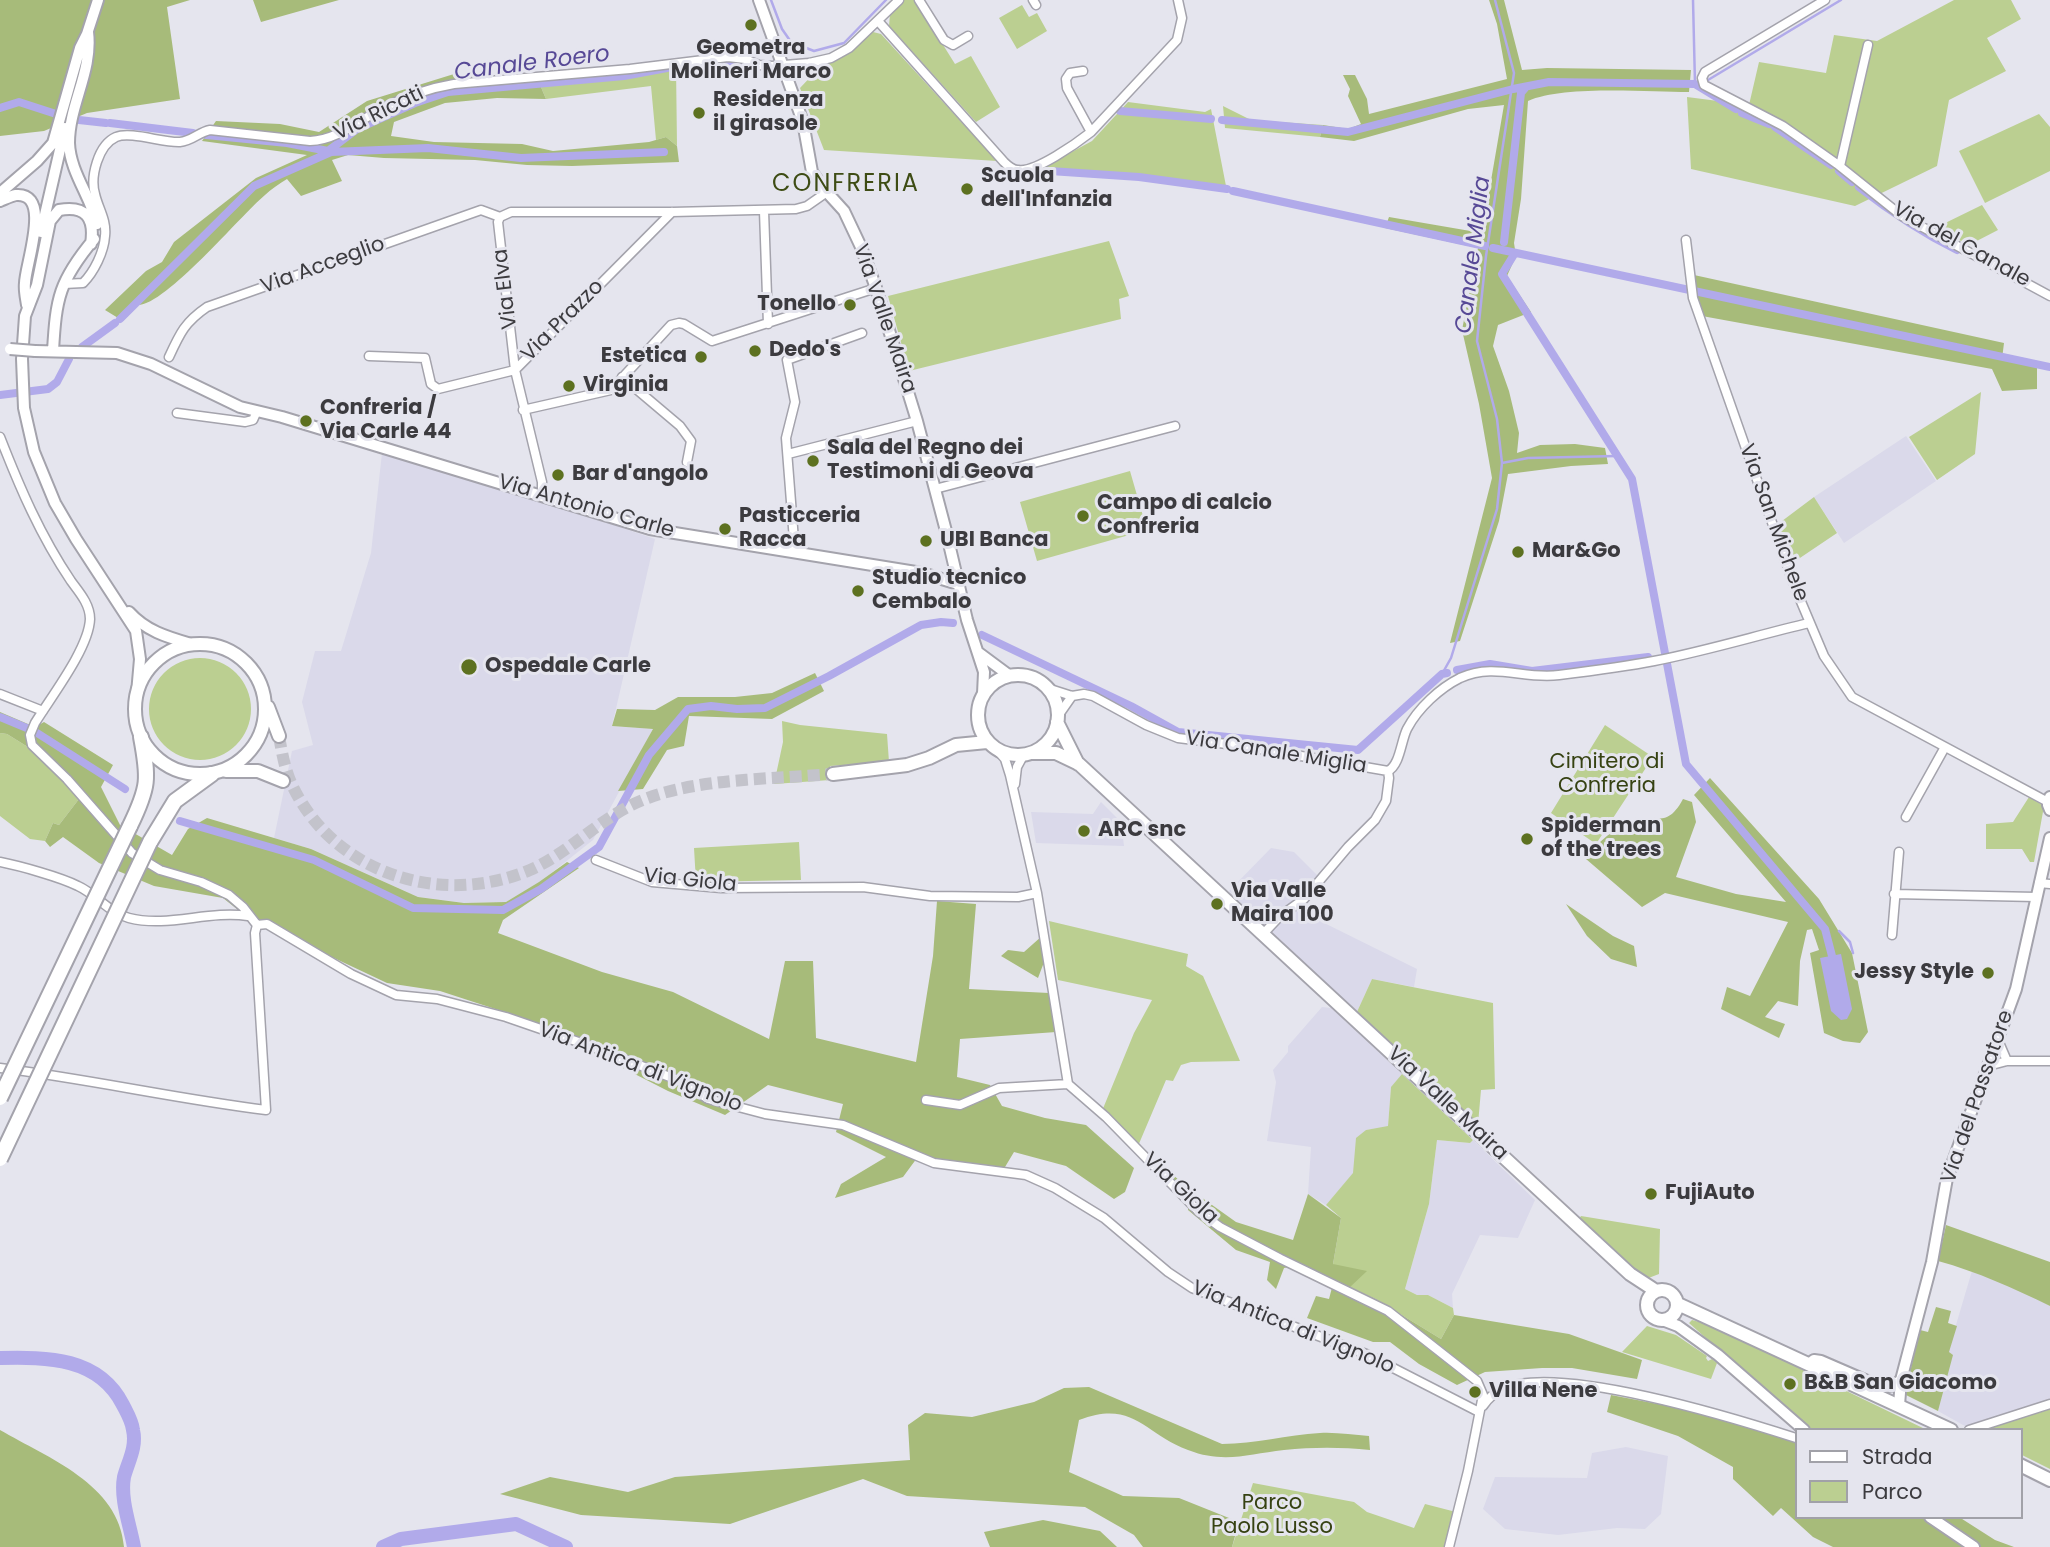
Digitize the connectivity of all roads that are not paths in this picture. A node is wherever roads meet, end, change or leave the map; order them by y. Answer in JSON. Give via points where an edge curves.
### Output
{"nodes":[{"id":1,"x":98,"y":0,"type":"edge"},
{"id":2,"x":760,"y":0,"type":"edge"},
{"id":3,"x":898,"y":0,"type":"edge"},
{"id":4,"x":919,"y":0,"type":"edge"},
{"id":5,"x":1178,"y":0,"type":"edge"},
{"id":6,"x":1825,"y":0,"type":"edge"},
{"id":7,"x":878,"y":21,"type":"junction"},
{"id":8,"x":88,"y":32,"type":"junction"},
{"id":9,"x":968,"y":36,"type":"dead end"},
{"id":10,"x":1868,"y":45,"type":"dead end"},
{"id":11,"x":784,"y":70,"type":"junction"},
{"id":12,"x":1083,"y":71,"type":"dead end"},
{"id":13,"x":1091,"y":132,"type":"junction"},
{"id":14,"x":1840,"y":166,"type":"junction"},
{"id":15,"x":827,"y":192,"type":"junction"},
{"id":16,"x":0,"y":193,"type":"edge"},
{"id":17,"x":0,"y":201,"type":"edge"},
{"id":18,"x":764,"y":211,"type":"junction"},
{"id":19,"x":672,"y":212,"type":"junction"},
{"id":20,"x":500,"y":217,"type":"junction"},
{"id":21,"x":1686,"y":240,"type":"dead end"},
{"id":22,"x":91,"y":244,"type":"junction"},
{"id":23,"x":64,"y":284,"type":"junction"},
{"id":24,"x":876,"y":288,"type":"junction"},
{"id":25,"x":2050,"y":296,"type":"edge"},
{"id":26,"x":26,"y":311,"type":"junction"},
{"id":27,"x":768,"y":324,"type":"junction"},
{"id":28,"x":862,"y":333,"type":"dead end"},
{"id":29,"x":5,"y":349,"type":"edge"},
{"id":30,"x":53,"y":351,"type":"junction"},
{"id":31,"x":369,"y":356,"type":"dead end"},
{"id":32,"x":169,"y":357,"type":"dead end"},
{"id":33,"x":514,"y":370,"type":"junction"},
{"id":34,"x":622,"y":377,"type":"junction"},
{"id":35,"x":523,"y":410,"type":"junction"},
{"id":36,"x":257,"y":411,"type":"junction"},
{"id":37,"x":177,"y":413,"type":"dead end"},
{"id":38,"x":917,"y":421,"type":"junction"},
{"id":39,"x":1175,"y":426,"type":"dead end"},
{"id":40,"x":0,"y":437,"type":"edge"},
{"id":41,"x":788,"y":454,"type":"junction"},
{"id":42,"x":687,"y":462,"type":"dead end"},
{"id":43,"x":935,"y":489,"type":"junction"},
{"id":44,"x":542,"y":495,"type":"junction"},
{"id":45,"x":795,"y":553,"type":"junction"},
{"id":46,"x":955,"y":571,"type":"junction"},
{"id":47,"x":922,"y":573,"type":"junction"},
{"id":48,"x":958,"y":584,"type":"junction"},
{"id":49,"x":112,"y":593,"type":"junction"},
{"id":50,"x":1810,"y":622,"type":"junction"},
{"id":51,"x":191,"y":644,"type":"junction"},
{"id":52,"x":978,"y":652,"type":"junction"},
{"id":53,"x":1010,"y":676,"type":"junction"},
{"id":54,"x":1047,"y":688,"type":"junction"},
{"id":55,"x":137,"y":693,"type":"junction"},
{"id":56,"x":0,"y":694,"type":"edge"},
{"id":57,"x":983,"y":694,"type":"junction"},
{"id":58,"x":1072,"y":696,"type":"junction"},
{"id":59,"x":265,"y":698,"type":"junction"},
{"id":60,"x":43,"y":711,"type":"junction"},
{"id":61,"x":978,"y":719,"type":"junction"},
{"id":62,"x":1058,"y":719,"type":"junction"},
{"id":63,"x":279,"y":736,"type":"tunnel mouth"},
{"id":64,"x":141,"y":737,"type":"junction"},
{"id":65,"x":987,"y":742,"type":"junction"},
{"id":66,"x":956,"y":746,"type":"junction"},
{"id":67,"x":1945,"y":747,"type":"junction"},
{"id":68,"x":998,"y":751,"type":"junction"},
{"id":69,"x":1028,"y":754,"type":"junction"},
{"id":70,"x":1079,"y":764,"type":"junction"},
{"id":71,"x":1388,"y":771,"type":"junction"},
{"id":72,"x":217,"y":772,"type":"junction"},
{"id":73,"x":833,"y":774,"type":"tunnel mouth"},
{"id":74,"x":283,"y":780,"type":"dead end"},
{"id":75,"x":1014,"y":791,"type":"junction"},
{"id":76,"x":2049,"y":803,"type":"edge"},
{"id":77,"x":1906,"y":817,"type":"dead end"},
{"id":78,"x":2050,"y":838,"type":"edge"},
{"id":79,"x":1899,"y":852,"type":"dead end"},
{"id":80,"x":596,"y":860,"type":"dead end"},
{"id":81,"x":0,"y":862,"type":"edge"},
{"id":82,"x":2044,"y":884,"type":"edge"},
{"id":83,"x":1037,"y":893,"type":"junction"},
{"id":84,"x":1894,"y":894,"type":"junction"},
{"id":85,"x":2036,"y":897,"type":"junction"},
{"id":86,"x":248,"y":916,"type":"junction"},
{"id":87,"x":257,"y":925,"type":"junction"},
{"id":88,"x":1263,"y":934,"type":"junction"},
{"id":89,"x":1892,"y":935,"type":"dead end"},
{"id":90,"x":1998,"y":1040,"type":"junction"},
{"id":91,"x":2007,"y":1061,"type":"junction"},
{"id":92,"x":2050,"y":1061,"type":"edge"},
{"id":93,"x":1988,"y":1066,"type":"junction"},
{"id":94,"x":0,"y":1068,"type":"edge"},
{"id":95,"x":1068,"y":1084,"type":"junction"},
{"id":96,"x":0,"y":1098,"type":"edge"},
{"id":97,"x":926,"y":1100,"type":"dead end"},
{"id":98,"x":0,"y":1159,"type":"edge"},
{"id":99,"x":1630,"y":1274,"type":"junction"},
{"id":100,"x":1656,"y":1291,"type":"junction"},
{"id":101,"x":1647,"y":1305,"type":"junction"},
{"id":102,"x":1674,"y":1316,"type":"junction"},
{"id":103,"x":1809,"y":1364,"type":"junction"},
{"id":104,"x":1900,"y":1380,"type":"junction"},
{"id":105,"x":2050,"y":1404,"type":"edge"},
{"id":106,"x":1899,"y":1405,"type":"junction"},
{"id":107,"x":1479,"y":1412,"type":"junction"},
{"id":108,"x":1802,"y":1428,"type":"edge"},
{"id":109,"x":1947,"y":1428,"type":"edge"},
{"id":110,"x":1975,"y":1428,"type":"edge"},
{"id":111,"x":1794,"y":1437,"type":"edge"},
{"id":112,"x":2022,"y":1466,"type":"edge"},
{"id":113,"x":2050,"y":1480,"type":"edge"},
{"id":114,"x":1933,"y":1519,"type":"edge"},
{"id":115,"x":1449,"y":1546,"type":"edge"},
{"id":116,"x":1974,"y":1547,"type":"edge"}],
"edges":[{"from":1,"to":8,"type":"street"},
{"from":2,"to":11,"type":"street","name":"Via Valle Maira"},
{"from":3,"to":7,"type":"street"},
{"from":4,"to":9,"type":"street","via":[[944,40],[953,46]]},
{"from":5,"to":13,"type":"street","via":[[1182,27],[1177,40]]},
{"from":6,"to":14,"type":"street","name":"Via del Canale","via":[[1702,78],[1706,87],[1783,126]]},
{"from":7,"to":11,"type":"street","via":[[841,54],[809,63],[797,72]]},
{"from":7,"to":13,"type":"street","via":[[1012,169],[1031,169]]},
{"from":8,"to":16,"type":"street","via":[[53,143]]},
{"from":8,"to":22,"type":"street","via":[[90,51],[69,141],[97,222],[97,236]]},
{"from":8,"to":26,"type":"street"},
{"from":10,"to":14,"type":"street"},
{"from":11,"to":15,"type":"street","name":"Via Valle Maira","via":[[806,132],[812,172]]},
{"from":11,"to":23,"type":"street","name":"Via Ricati","via":[[728,57],[454,83],[386,106],[324,141],[210,130],[179,142],[119,136],[108,142],[100,155],[94,177],[106,236],[100,254],[83,284]]},
{"from":12,"to":13,"type":"street","via":[[1070,73],[1067,88]]},
{"from":14,"to":25,"type":"street","name":"Via del Canale","via":[[1902,216]]},
{"from":15,"to":18,"type":"street","via":[[807,206]]},
{"from":15,"to":24,"type":"street","name":"Via Valle Maira","via":[[846,215]]},
{"from":17,"to":26,"type":"street","via":[[16,195],[26,197],[34,206]]},
{"from":18,"to":19,"type":"street"},
{"from":18,"to":27,"type":"street"},
{"from":19,"to":20,"type":"street","via":[[511,212]]},
{"from":19,"to":33,"type":"street","name":"Via Prazzo"},
{"from":20,"to":32,"type":"street","name":"Via Acceglio","via":[[481,210],[207,307],[183,327]]},
{"from":20,"to":33,"type":"street","name":"Via Elva"},
{"from":21,"to":50,"type":"street","name":"Via San Michele","via":[[1692,290]]},
{"from":22,"to":23,"type":"street"},
{"from":22,"to":26,"type":"street","via":[[91,220],[73,208],[59,210],[50,222],[37,285]]},
{"from":23,"to":30,"type":"street","via":[[55,312]]},
{"from":24,"to":27,"type":"street"},
{"from":24,"to":38,"type":"street","name":"Via Valle Maira"},
{"from":26,"to":49,"type":"street","via":[[24,408],[34,452],[65,521]]},
{"from":27,"to":34,"type":"street","via":[[712,341],[684,324],[671,325]]},
{"from":28,"to":41,"type":"street","via":[[787,360],[795,402],[786,438]]},
{"from":29,"to":30,"type":"street","name":"Via Antonio Carle","bridge":true},
{"from":30,"to":36,"type":"street","name":"Via Antonio Carle","via":[[117,353]]},
{"from":31,"to":33,"type":"street","name":"Via Prazzo","via":[[425,358],[431,384],[438,389]]},
{"from":33,"to":35,"type":"street","name":"Via Elva"},
{"from":34,"to":35,"type":"street","via":[[611,390]]},
{"from":34,"to":42,"type":"street","via":[[680,426],[691,441]]},
{"from":35,"to":44,"type":"street","name":"Via Elva"},
{"from":36,"to":37,"type":"street","via":[[253,420],[245,422]]},
{"from":36,"to":44,"type":"street","name":"Via Antonio Carle"},
{"from":38,"to":41,"type":"street"},
{"from":38,"to":43,"type":"street","name":"Via Valle Maira"},
{"from":39,"to":43,"type":"street"},
{"from":40,"to":60,"type":"street","via":[[38,527],[89,610],[85,640]]},
{"from":41,"to":45,"type":"street"},
{"from":43,"to":46,"type":"street","name":"Via Valle Maira"},
{"from":44,"to":45,"type":"street","name":"Via Antonio Carle","via":[[650,529]]},
{"from":45,"to":47,"type":"street","name":"Via Antonio Carle"},
{"from":46,"to":47,"type":"street","name":"Via Antonio Carle"},
{"from":46,"to":48,"type":"street","name":"Via Valle Maira"},
{"from":47,"to":48,"type":"street","name":"Via Antonio Carle"},
{"from":48,"to":52,"type":"street","name":"Via Valle Maira"},
{"from":49,"to":51,"type":"street","via":[[144,626]]},
{"from":49,"to":55,"type":"street","via":[[136,631],[140,659]]},
{"from":50,"to":67,"type":"street","name":"Via San Michele","via":[[1824,656],[1852,697]]},
{"from":50,"to":71,"type":"street","name":"Via Canale Miglia","via":[[1666,658],[1541,678],[1486,670],[1461,678],[1416,715]]},
{"from":51,"to":55,"type":"main road","via":[[156,660]]},
{"from":51,"to":59,"type":"main road","via":[[210,644],[234,653],[259,680]]},
{"from":52,"to":53,"type":"street"},
{"from":52,"to":57,"type":"street","name":"Via Valle Maira","via":[[984,672]]},
{"from":53,"to":54,"type":"main road","via":[[1030,677]]},
{"from":53,"to":57,"type":"main road","via":[[990,685]]},
{"from":54,"to":58,"type":"street","name":"Via Canale Miglia"},
{"from":54,"to":62,"type":"main road"},
{"from":55,"to":64,"type":"main road","via":[[135,715]]},
{"from":56,"to":60,"type":"street"},
{"from":57,"to":61,"type":"main road"},
{"from":58,"to":62,"type":"street"},
{"from":58,"to":71,"type":"street","name":"Via Canale Miglia","via":[[1093,696],[1178,738]]},
{"from":59,"to":63,"type":"main road"},
{"from":59,"to":72,"type":"main road","via":[[261,734],[251,750],[238,763]]},
{"from":60,"to":86,"type":"street","name":"Via Antica di Vignolo","via":[[29,738],[32,745],[132,853],[160,870],[229,895]]},
{"from":61,"to":65,"type":"main road"},
{"from":61,"to":66,"type":"main road"},
{"from":62,"to":69,"type":"main road","via":[[1044,746]]},
{"from":62,"to":70,"type":"main road","name":"Via Valle Maira"},
{"from":64,"to":72,"type":"main road","via":[[153,755],[170,767],[191,774]]},
{"from":64,"to":96,"type":"highway","bridge":true,"via":[[148,780],[143,798]]},
{"from":65,"to":66,"type":"main road"},
{"from":65,"to":68,"type":"main road"},
{"from":66,"to":73,"type":"main road","via":[[907,765]]},
{"from":67,"to":76,"type":"street","name":"Via San Michele"},
{"from":67,"to":77,"type":"street"},
{"from":68,"to":69,"type":"main road"},
{"from":68,"to":75,"type":"street"},
{"from":69,"to":70,"type":"main road","name":"Via Valle Maira","via":[[1056,753]]},
{"from":69,"to":75,"type":"street","via":[[1017,767]]},
{"from":70,"to":88,"type":"main road","name":"Via Valle Maira"},
{"from":71,"to":88,"type":"street","via":[[1386,801],[1375,820],[1304,899]]},
{"from":72,"to":74,"type":"main road","via":[[258,771]]},
{"from":72,"to":98,"type":"highway","bridge":true,"via":[[175,801],[150,842]]},
{"from":75,"to":83,"type":"street"},
{"from":78,"to":82,"type":"street","name":"Via del Passatore"},
{"from":79,"to":84,"type":"street"},
{"from":80,"to":83,"type":"street","name":"Via Giola","via":[[652,882],[721,888],[863,887],[930,895],[1018,897]]},
{"from":81,"to":86,"type":"street","via":[[79,886],[127,917],[165,921]]},
{"from":82,"to":85,"type":"street","name":"Via del Passatore"},
{"from":83,"to":95,"type":"street"},
{"from":84,"to":85,"type":"street"},
{"from":84,"to":89,"type":"street"},
{"from":85,"to":90,"type":"street","name":"Via del Passatore","via":[[2019,978]]},
{"from":86,"to":87,"type":"street","name":"Via Antica di Vignolo"},
{"from":87,"to":94,"type":"street","via":[[266,1110]]},
{"from":87,"to":107,"type":"street","name":"Via Antica di Vignolo","via":[[267,924],[396,995],[437,999],[506,1017],[680,1081],[708,1099],[765,1114],[843,1125],[934,1163],[1026,1175],[1104,1218],[1192,1288],[1366,1354]]},
{"from":88,"to":99,"type":"main road","name":"Via Valle Maira"},
{"from":90,"to":91,"type":"street"},
{"from":90,"to":93,"type":"street","name":"Via del Passatore"},
{"from":91,"to":92,"type":"street"},
{"from":91,"to":93,"type":"street"},
{"from":93,"to":104,"type":"street","name":"Via del Passatore","via":[[1947,1178],[1932,1262]]},
{"from":95,"to":97,"type":"street","via":[[999,1088],[960,1105]]},
{"from":95,"to":107,"type":"street","name":"Via Giola","via":[[1199,1212],[1281,1259],[1388,1311],[1477,1381],[1483,1395]]},
{"from":99,"to":100,"type":"main road","name":"Via Valle Maira"},
{"from":99,"to":101,"type":"main road","name":"Via Valle Maira"},
{"from":100,"to":101,"type":"main road"},
{"from":100,"to":102,"type":"main road","name":"Via Valle Maira","via":[[1669,1292]]},
{"from":101,"to":102,"type":"main road","name":"Via Valle Maira","via":[[1652,1317]]},
{"from":102,"to":103,"type":"main road","via":[[1704,1314]]},
{"from":102,"to":108,"type":"street"},
{"from":103,"to":104,"type":"street","via":[[1821,1361],[1881,1388]]},
{"from":103,"to":106,"type":"main road"},
{"from":104,"to":106,"type":"street","name":"Via del Passatore"},
{"from":105,"to":110,"type":"street"},
{"from":106,"to":109,"type":"main road"},
{"from":107,"to":111,"type":"street","via":[[1504,1388],[1543,1382],[1654,1399]]},
{"from":107,"to":115,"type":"street","name":"Via Giola"},
{"from":112,"to":113,"type":"main road"},
{"from":114,"to":116,"type":"street"}]}
